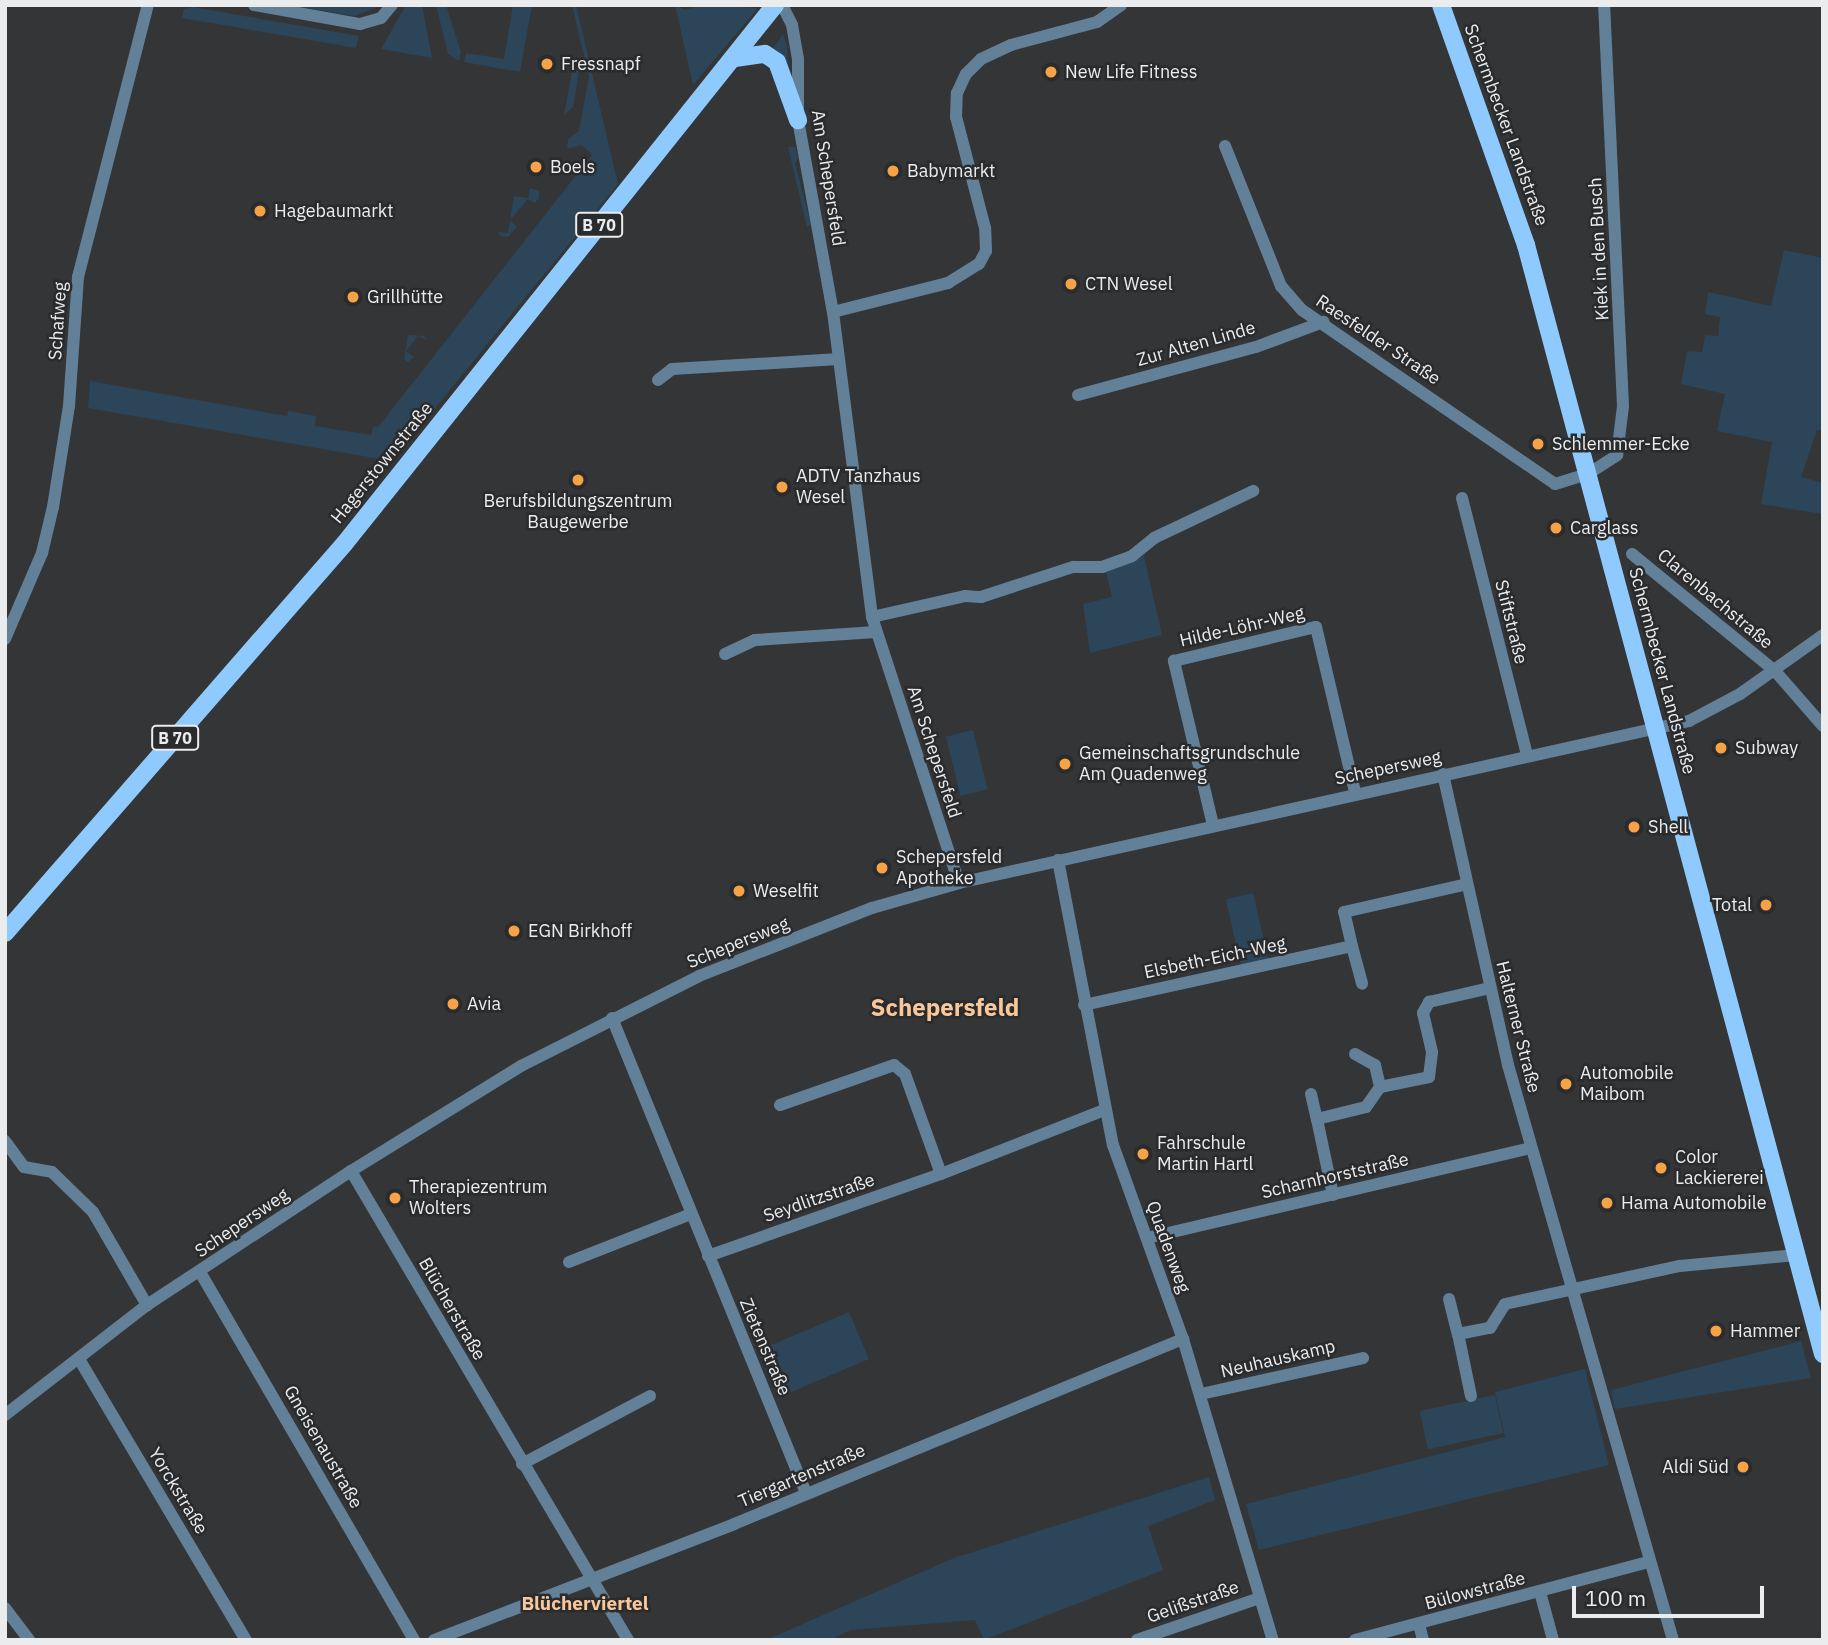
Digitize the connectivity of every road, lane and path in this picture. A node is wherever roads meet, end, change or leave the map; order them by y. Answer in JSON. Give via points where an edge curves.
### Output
{"nodes":[{"id":1,"x":149,"y":5,"type":"edge"},
{"id":2,"x":254,"y":5,"type":"edge"},
{"id":3,"x":392,"y":5,"type":"edge"},
{"id":4,"x":775,"y":5,"type":"edge"},
{"id":5,"x":782,"y":5,"type":"edge"},
{"id":6,"x":1121,"y":5,"type":"edge"},
{"id":7,"x":1441,"y":5,"type":"edge"},
{"id":8,"x":1604,"y":5,"type":"edge"},
{"id":9,"x":735,"y":58,"type":"junction"},
{"id":10,"x":798,"y":120,"type":"junction"},
{"id":11,"x":1225,"y":146,"type":"dead end"},
{"id":12,"x":833,"y":312,"type":"junction"},
{"id":13,"x":1323,"y":321,"type":"junction"},
{"id":14,"x":839,"y":359,"type":"junction"},
{"id":15,"x":658,"y":380,"type":"dead end"},
{"id":16,"x":1077,"y":395,"type":"dead end"},
{"id":17,"x":1588,"y":474,"type":"junction"},
{"id":18,"x":1253,"y":491,"type":"dead end"},
{"id":19,"x":1462,"y":498,"type":"dead end"},
{"id":20,"x":1632,"y":554,"type":"dead end"},
{"id":21,"x":872,"y":617,"type":"junction"},
{"id":22,"x":876,"y":632,"type":"junction"},
{"id":23,"x":1823,"y":635,"type":"edge"},
{"id":24,"x":5,"y":639,"type":"edge"},
{"id":25,"x":725,"y":654,"type":"dead end"},
{"id":26,"x":1775,"y":671,"type":"junction"},
{"id":27,"x":1823,"y":726,"type":"edge"},
{"id":28,"x":1658,"y":730,"type":"junction"},
{"id":29,"x":1527,"y":755,"type":"junction"},
{"id":30,"x":1443,"y":774,"type":"junction"},
{"id":31,"x":1354,"y":792,"type":"junction"},
{"id":32,"x":1213,"y":825,"type":"junction"},
{"id":33,"x":1058,"y":860,"type":"junction"},
{"id":34,"x":958,"y":883,"type":"junction"},
{"id":35,"x":1467,"y":884,"type":"junction"},
{"id":36,"x":5,"y":933,"type":"edge"},
{"id":37,"x":1352,"y":946,"type":"junction"},
{"id":38,"x":1362,"y":984,"type":"dead end"},
{"id":39,"x":1490,"y":988,"type":"junction"},
{"id":40,"x":1084,"y":1005,"type":"junction"},
{"id":41,"x":612,"y":1018,"type":"junction"},
{"id":42,"x":1356,"y":1054,"type":"dead end"},
{"id":43,"x":1380,"y":1087,"type":"junction"},
{"id":44,"x":1311,"y":1094,"type":"dead end"},
{"id":45,"x":780,"y":1105,"type":"dead end"},
{"id":46,"x":1104,"y":1110,"type":"junction"},
{"id":47,"x":1317,"y":1119,"type":"junction"},
{"id":48,"x":5,"y":1141,"type":"edge"},
{"id":49,"x":1531,"y":1148,"type":"junction"},
{"id":50,"x":351,"y":1171,"type":"junction"},
{"id":51,"x":941,"y":1174,"type":"junction"},
{"id":52,"x":1333,"y":1195,"type":"junction"},
{"id":53,"x":691,"y":1214,"type":"junction"},
{"id":54,"x":1147,"y":1238,"type":"junction"},
{"id":55,"x":1796,"y":1255,"type":"junction"},
{"id":56,"x":708,"y":1256,"type":"junction"},
{"id":57,"x":569,"y":1262,"type":"dead end"},
{"id":58,"x":200,"y":1272,"type":"junction"},
{"id":59,"x":1574,"y":1286,"type":"junction"},
{"id":60,"x":1449,"y":1299,"type":"dead end"},
{"id":61,"x":147,"y":1305,"type":"junction"},
{"id":62,"x":1819,"y":1327,"type":"edge"},
{"id":63,"x":1458,"y":1334,"type":"junction"},
{"id":64,"x":1183,"y":1339,"type":"junction"},
{"id":65,"x":1823,"y":1354,"type":"edge"},
{"id":66,"x":1363,"y":1358,"type":"dead end"},
{"id":67,"x":79,"y":1359,"type":"junction"},
{"id":68,"x":1201,"y":1395,"type":"junction"},
{"id":69,"x":650,"y":1396,"type":"dead end"},
{"id":70,"x":1471,"y":1396,"type":"dead end"},
{"id":71,"x":5,"y":1415,"type":"edge"},
{"id":72,"x":523,"y":1464,"type":"junction"},
{"id":73,"x":806,"y":1493,"type":"junction"},
{"id":74,"x":1648,"y":1562,"type":"junction"},
{"id":75,"x":591,"y":1580,"type":"junction"},
{"id":76,"x":1540,"y":1592,"type":"junction"},
{"id":77,"x":1260,"y":1598,"type":"junction"},
{"id":78,"x":5,"y":1608,"type":"edge"},
{"id":79,"x":1419,"y":1624,"type":"junction"},
{"id":80,"x":29,"y":1640,"type":"edge"},
{"id":81,"x":246,"y":1640,"type":"edge"},
{"id":82,"x":414,"y":1640,"type":"edge"},
{"id":83,"x":434,"y":1640,"type":"edge"},
{"id":84,"x":628,"y":1640,"type":"edge"},
{"id":85,"x":1137,"y":1640,"type":"edge"},
{"id":86,"x":1273,"y":1640,"type":"edge"},
{"id":87,"x":1355,"y":1640,"type":"edge"},
{"id":88,"x":1423,"y":1640,"type":"edge"},
{"id":89,"x":1553,"y":1640,"type":"edge"},
{"id":90,"x":1673,"y":1640,"type":"edge"}],
"edges":[{"from":1,"to":24,"type":"street","name":"Schafweg","via":[[78,278],[69,406],[45,541]]},
{"from":2,"to":3,"type":"street","via":[[360,24],[381,18]]},
{"from":4,"to":9,"type":"main road","name":"Hagerstownstraße","number":"B 70"},
{"from":5,"to":10,"type":"street","name":"Am Schepersfeld","via":[[792,25],[798,59]]},
{"from":6,"to":12,"type":"street","via":[[1097,22],[1011,45],[981,60],[966,74],[957,93],[956,117],[985,228],[986,251],[979,264],[948,283]]},
{"from":7,"to":17,"type":"main road","name":"Schermbecker Landstraße","via":[[1526,245]]},
{"from":8,"to":17,"type":"street","name":"Kiek in den Busch","via":[[1623,406],[1617,455]]},
{"from":9,"to":10,"type":"main road","via":[[765,54],[777,62]]},
{"from":9,"to":36,"type":"main road","name":"Hagerstownstraße","number":"B 70","via":[[345,542]]},
{"from":10,"to":12,"type":"street","name":"Am Schepersfeld"},
{"from":11,"to":13,"type":"street","name":"Raesfelder Straße","via":[[1281,286],[1302,310]]},
{"from":12,"to":14,"type":"street","name":"Am Schepersfeld"},
{"from":13,"to":16,"type":"street","name":"Zur Alten Linde","via":[[1256,347]]},
{"from":13,"to":17,"type":"street","name":"Raesfelder Straße","via":[[1555,484]]},
{"from":14,"to":15,"type":"street","via":[[672,369]]},
{"from":14,"to":21,"type":"street","name":"Am Schepersfeld"},
{"from":17,"to":28,"type":"main road","name":"Schermbecker Landstraße"},
{"from":18,"to":21,"type":"street","via":[[1154,538],[1132,556],[1102,567],[1073,567],[1012,583],[981,597],[958,597]]},
{"from":19,"to":29,"type":"street","name":"Stiftstraße"},
{"from":20,"to":26,"type":"street","name":"Clarenbachstraße"},
{"from":21,"to":22,"type":"street","name":"Am Schepersfeld"},
{"from":22,"to":25,"type":"street","via":[[755,640]]},
{"from":22,"to":34,"type":"street","name":"Am Schepersfeld"},
{"from":23,"to":26,"type":"street","name":"Clarenbachstraße"},
{"from":26,"to":27,"type":"street"},
{"from":26,"to":28,"type":"street","name":"Clarenbachstraße","via":[[1722,705]]},
{"from":28,"to":29,"type":"street","name":"Schepersweg"},
{"from":28,"to":55,"type":"main road","name":"Schermbecker Landstraße"},
{"from":29,"to":30,"type":"street","name":"Schepersweg"},
{"from":30,"to":31,"type":"street","name":"Schepersweg"},
{"from":30,"to":35,"type":"street","name":"Halterner Straße"},
{"from":31,"to":32,"type":"street","name":"Schepersweg"},
{"from":31,"to":32,"type":"street","name":"Hilde-Löhr-Weg","via":[[1316,627],[1174,661]]},
{"from":32,"to":33,"type":"street","name":"Schepersweg"},
{"from":33,"to":34,"type":"street","name":"Schepersweg"},
{"from":33,"to":40,"type":"street","name":"Quadenweg"},
{"from":34,"to":41,"type":"street","name":"Schepersweg","via":[[872,908],[699,976]]},
{"from":35,"to":37,"type":"street","via":[[1344,912]]},
{"from":35,"to":39,"type":"street","name":"Halterner Straße"},
{"from":37,"to":38,"type":"street"},
{"from":37,"to":40,"type":"street","name":"Elsbeth-Eich-Weg"},
{"from":39,"to":43,"type":"street","via":[[1429,1002],[1423,1013],[1432,1052],[1429,1077]]},
{"from":39,"to":49,"type":"street","name":"Halterner Straße"},
{"from":40,"to":46,"type":"street","name":"Quadenweg"},
{"from":41,"to":50,"type":"street","name":"Schepersweg","via":[[521,1066]]},
{"from":41,"to":53,"type":"street","name":"Zietenstraße"},
{"from":42,"to":43,"type":"street","via":[[1375,1065]]},
{"from":43,"to":47,"type":"street","via":[[1366,1107]]},
{"from":44,"to":47,"type":"street"},
{"from":45,"to":51,"type":"street","via":[[894,1065],[905,1074]]},
{"from":46,"to":51,"type":"street","name":"Seydlitzstraße"},
{"from":46,"to":54,"type":"street","name":"Quadenweg"},
{"from":47,"to":52,"type":"street"},
{"from":48,"to":61,"type":"street","via":[[23,1167],[52,1172],[93,1212]]},
{"from":49,"to":52,"type":"street","name":"Scharnhorststraße"},
{"from":49,"to":59,"type":"street","name":"Halterner Straße"},
{"from":50,"to":58,"type":"street","name":"Schepersweg"},
{"from":50,"to":72,"type":"street","name":"Blücherstraße"},
{"from":51,"to":56,"type":"street","name":"Seydlitzstraße"},
{"from":52,"to":54,"type":"street","name":"Scharnhorststraße"},
{"from":53,"to":56,"type":"street","name":"Zietenstraße"},
{"from":53,"to":57,"type":"street"},
{"from":54,"to":64,"type":"street","name":"Quadenweg"},
{"from":55,"to":59,"type":"street","via":[[1680,1266]]},
{"from":55,"to":62,"type":"main road","name":"Schermbecker Landstraße"},
{"from":56,"to":73,"type":"street","name":"Zietenstraße"},
{"from":58,"to":61,"type":"street","name":"Schepersweg"},
{"from":58,"to":82,"type":"street","name":"Gneisenaustraße"},
{"from":59,"to":63,"type":"street","via":[[1505,1304],[1490,1328]]},
{"from":59,"to":74,"type":"street","name":"Halterner Straße"},
{"from":60,"to":63,"type":"street"},
{"from":61,"to":67,"type":"street","name":"Schepersweg"},
{"from":62,"to":65,"type":"main road","name":"Schermbecker Landstraße"},
{"from":63,"to":70,"type":"street"},
{"from":64,"to":68,"type":"street","name":"Quadenweg"},
{"from":64,"to":73,"type":"street","name":"Tiergartenstraße"},
{"from":66,"to":68,"type":"street","name":"Neuhauskamp"},
{"from":67,"to":71,"type":"street","name":"Schepersweg"},
{"from":67,"to":81,"type":"street","name":"Yorckstraße"},
{"from":68,"to":77,"type":"street","name":"Quadenweg"},
{"from":69,"to":72,"type":"street"},
{"from":72,"to":75,"type":"street","name":"Blücherstraße"},
{"from":73,"to":75,"type":"street","name":"Tiergartenstraße"},
{"from":74,"to":76,"type":"street","name":"Bülowstraße"},
{"from":74,"to":90,"type":"street","name":"Halterner Straße"},
{"from":75,"to":83,"type":"street","name":"Tiergartenstraße"},
{"from":75,"to":84,"type":"street","name":"Blücherstraße"},
{"from":76,"to":79,"type":"street","name":"Bülowstraße"},
{"from":76,"to":89,"type":"street","name":"Bülowstraße"},
{"from":77,"to":85,"type":"street","name":"Gelißstraße"},
{"from":77,"to":86,"type":"street","name":"Quadenweg"},
{"from":78,"to":80,"type":"street"},
{"from":79,"to":87,"type":"street","name":"Bülowstraße"},
{"from":79,"to":88,"type":"street","name":"Bülowstraße"}]}
